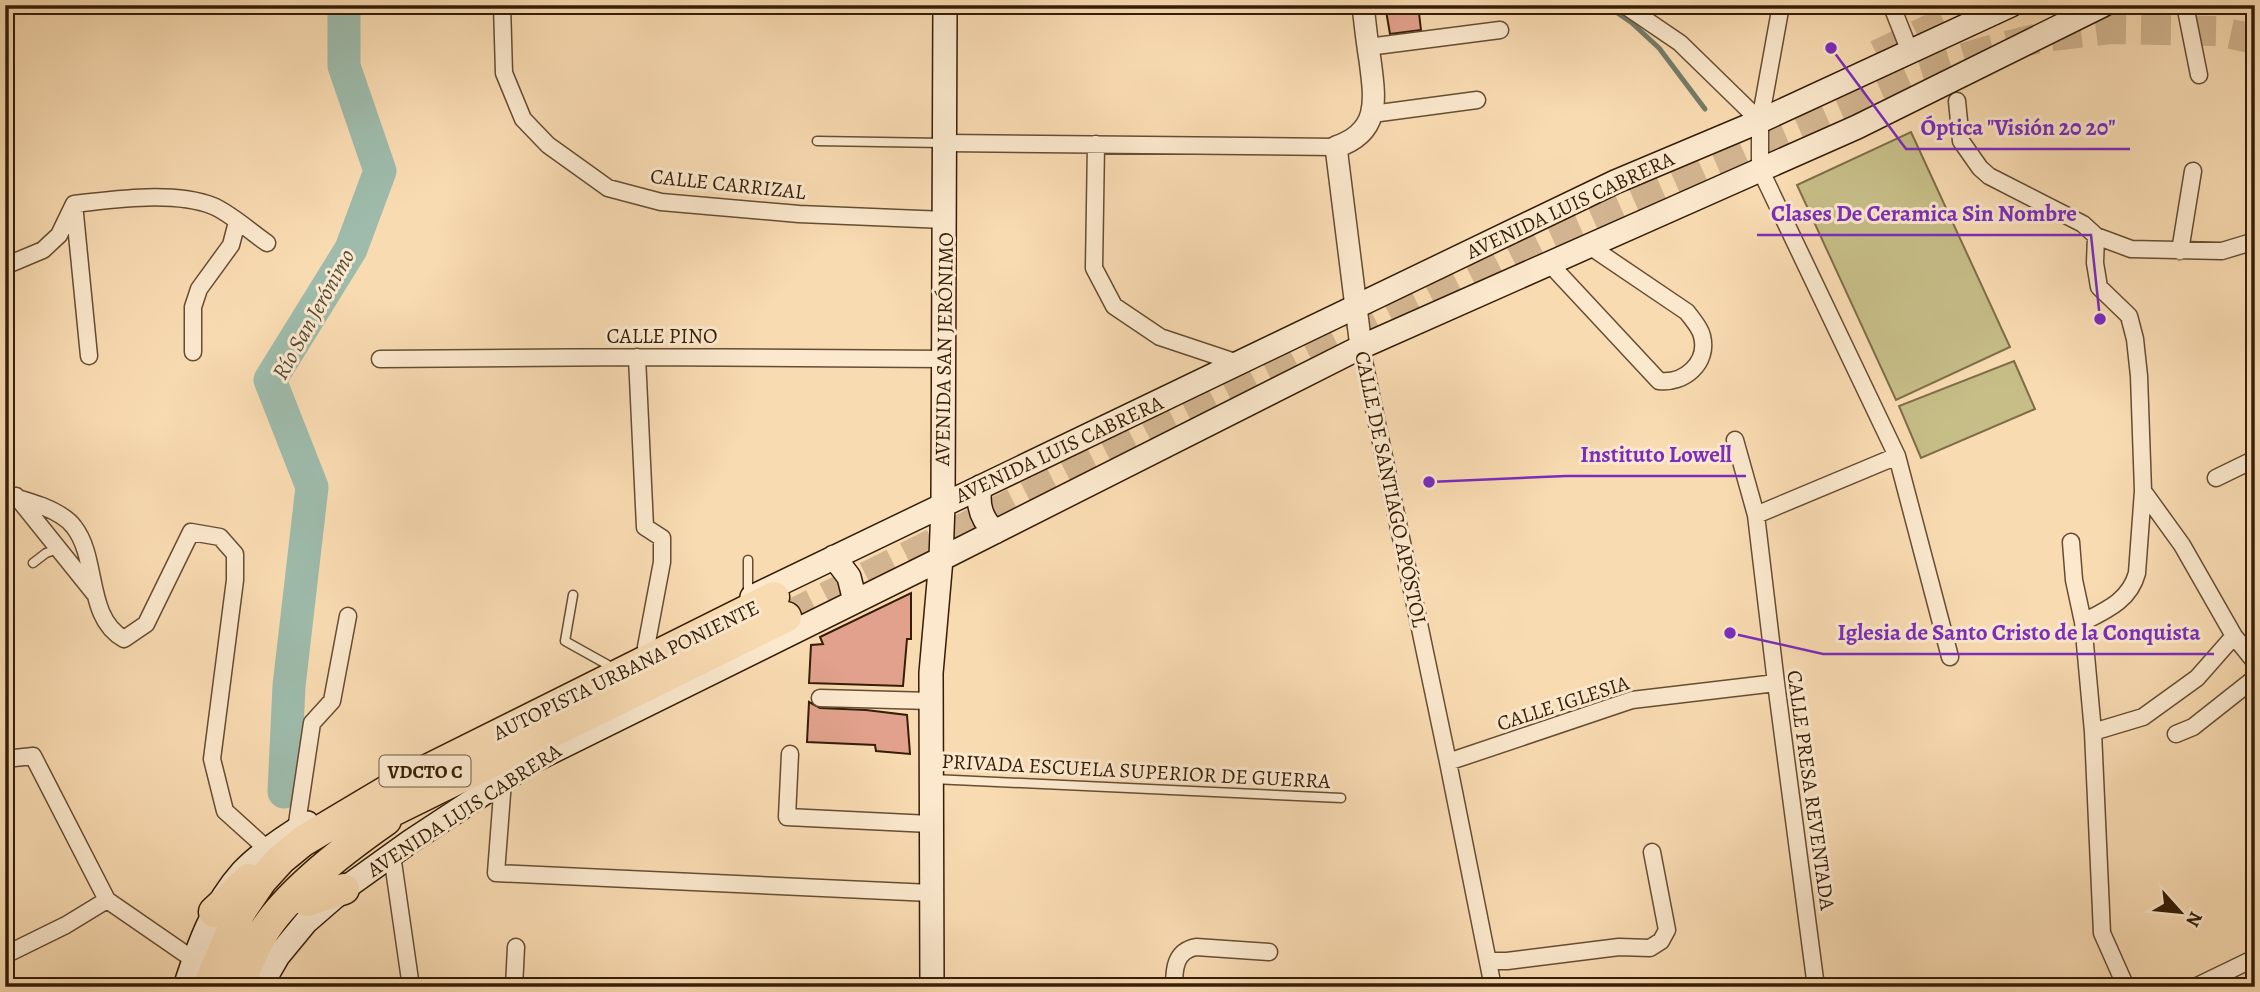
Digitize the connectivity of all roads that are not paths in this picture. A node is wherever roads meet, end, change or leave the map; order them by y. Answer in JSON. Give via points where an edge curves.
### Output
{"nodes":[{"id":1,"x":502,"y":5,"type":"edge"},
{"id":2,"x":945,"y":5,"type":"edge"},
{"id":3,"x":1363,"y":5,"type":"edge"},
{"id":4,"x":1624,"y":5,"type":"edge"},
{"id":5,"x":1781,"y":5,"type":"edge"},
{"id":6,"x":1895,"y":5,"type":"edge"},
{"id":7,"x":2011,"y":5,"type":"edge"},
{"id":8,"x":2103,"y":5,"type":"edge"},
{"id":9,"x":2185,"y":5,"type":"edge"},
{"id":10,"x":1500,"y":30,"type":"dead end"},
{"id":11,"x":1368,"y":47,"type":"junction"},
{"id":12,"x":1910,"y":52,"type":"junction"},
{"id":13,"x":2199,"y":75,"type":"dead end"},
{"id":14,"x":1477,"y":100,"type":"dead end"},
{"id":15,"x":1957,"y":101,"type":"dead end"},
{"id":16,"x":1372,"y":114,"type":"junction"},
{"id":17,"x":1760,"y":121,"type":"junction"},
{"id":18,"x":817,"y":141,"type":"dead end"},
{"id":19,"x":946,"y":143,"type":"junction"},
{"id":20,"x":1096,"y":144,"type":"junction"},
{"id":21,"x":1336,"y":147,"type":"junction"},
{"id":22,"x":1760,"y":169,"type":"junction"},
{"id":23,"x":2193,"y":171,"type":"dead end"},
{"id":24,"x":74,"y":204,"type":"junction"},
{"id":25,"x":945,"y":220,"type":"junction"},
{"id":26,"x":237,"y":222,"type":"junction"},
{"id":27,"x":2096,"y":236,"type":"junction"},
{"id":28,"x":2255,"y":241,"type":"edge"},
{"id":29,"x":267,"y":243,"type":"dead end"},
{"id":30,"x":1588,"y":246,"type":"junction"},
{"id":31,"x":2180,"y":251,"type":"junction"},
{"id":32,"x":1549,"y":263,"type":"junction"},
{"id":33,"x":5,"y":267,"type":"edge"},
{"id":34,"x":1356,"y":304,"type":"junction"},
{"id":35,"x":1361,"y":347,"type":"junction"},
{"id":36,"x":193,"y":352,"type":"dead end"},
{"id":37,"x":89,"y":356,"type":"dead end"},
{"id":38,"x":637,"y":357,"type":"junction"},
{"id":39,"x":380,"y":359,"type":"dead end"},
{"id":40,"x":944,"y":359,"type":"junction"},
{"id":41,"x":1238,"y":363,"type":"junction"},
{"id":42,"x":1735,"y":440,"type":"dead end"},
{"id":43,"x":1897,"y":456,"type":"junction"},
{"id":44,"x":2255,"y":459,"type":"edge"},
{"id":45,"x":2216,"y":478,"type":"dead end"},
{"id":46,"x":980,"y":487,"type":"junction"},
{"id":47,"x":2143,"y":491,"type":"junction"},
{"id":48,"x":11,"y":496,"type":"edge"},
{"id":49,"x":943,"y":504,"type":"junction"},
{"id":50,"x":1756,"y":515,"type":"junction"},
{"id":51,"x":995,"y":532,"type":"junction"},
{"id":52,"x":2071,"y":542,"type":"dead end"},
{"id":53,"x":58,"y":550,"type":"junction"},
{"id":54,"x":834,"y":557,"type":"junction"},
{"id":55,"x":941,"y":559,"type":"junction"},
{"id":56,"x":748,"y":560,"type":"dead end"},
{"id":57,"x":33,"y":563,"type":"dead end"},
{"id":58,"x":95,"y":595,"type":"junction"},
{"id":59,"x":573,"y":595,"type":"dead end"},
{"id":60,"x":855,"y":601,"type":"junction"},
{"id":61,"x":770,"y":604,"type":"junction"},
{"id":62,"x":348,"y":616,"type":"dead end"},
{"id":63,"x":2083,"y":622,"type":"junction"},
{"id":64,"x":2234,"y":636,"type":"junction"},
{"id":65,"x":646,"y":647,"type":"junction"},
{"id":66,"x":1950,"y":657,"type":"dead end"},
{"id":67,"x":2255,"y":662,"type":"edge"},
{"id":68,"x":608,"y":665,"type":"junction"},
{"id":69,"x":2255,"y":678,"type":"edge"},
{"id":70,"x":1776,"y":683,"type":"junction"},
{"id":71,"x":820,"y":698,"type":"dead end"},
{"id":72,"x":931,"y":701,"type":"junction"},
{"id":73,"x":2093,"y":732,"type":"junction"},
{"id":74,"x":2176,"y":734,"type":"dead end"},
{"id":75,"x":790,"y":754,"type":"dead end"},
{"id":76,"x":5,"y":760,"type":"edge"},
{"id":77,"x":1448,"y":762,"type":"junction"},
{"id":78,"x":930,"y":779,"type":"junction"},
{"id":79,"x":503,"y":781,"type":"junction"},
{"id":80,"x":1341,"y":798,"type":"dead end"},
{"id":81,"x":412,"y":802,"type":"junction"},
{"id":82,"x":930,"y":824,"type":"junction"},
{"id":83,"x":300,"y":836,"type":"junction"},
{"id":84,"x":362,"y":837,"type":"junction"},
{"id":85,"x":267,"y":849,"type":"junction"},
{"id":86,"x":1652,"y":852,"type":"dead end"},
{"id":87,"x":392,"y":855,"type":"junction"},
{"id":88,"x":344,"y":889,"type":"junction"},
{"id":89,"x":931,"y":892,"type":"junction"},
{"id":90,"x":107,"y":900,"type":"junction"},
{"id":91,"x":307,"y":901,"type":"junction"},
{"id":92,"x":214,"y":912,"type":"junction"},
{"id":93,"x":516,"y":947,"type":"dead end"},
{"id":94,"x":1269,"y":952,"type":"dead end"},
{"id":95,"x":5,"y":955,"type":"edge"},
{"id":96,"x":2255,"y":958,"type":"edge"},
{"id":97,"x":194,"y":960,"type":"junction"},
{"id":98,"x":1488,"y":961,"type":"junction"},
{"id":99,"x":184,"y":987,"type":"edge"},
{"id":100,"x":208,"y":987,"type":"edge"},
{"id":101,"x":226,"y":987,"type":"edge"},
{"id":102,"x":238,"y":987,"type":"edge"},
{"id":103,"x":250,"y":987,"type":"edge"},
{"id":104,"x":260,"y":987,"type":"edge"},
{"id":105,"x":411,"y":987,"type":"edge"},
{"id":106,"x":514,"y":987,"type":"edge"},
{"id":107,"x":932,"y":987,"type":"edge"},
{"id":108,"x":1174,"y":987,"type":"edge"},
{"id":109,"x":1493,"y":987,"type":"edge"},
{"id":110,"x":1816,"y":987,"type":"edge"},
{"id":111,"x":2126,"y":987,"type":"edge"},
{"id":112,"x":2195,"y":987,"type":"edge"}],
"edges":[{"from":1,"to":25,"type":"street","name":"CALLE CARRIZAL","via":[[504,73],[523,119],[548,145],[608,188],[661,202]]},
{"from":2,"to":19,"type":"main road","name":"AVENIDA SAN JERÓNIMO"},
{"from":3,"to":11,"type":"street"},
{"from":4,"to":17,"type":"street","via":[[1680,43]]},
{"from":5,"to":17,"type":"street"},
{"from":6,"to":12,"type":"street"},
{"from":7,"to":12,"type":"main road","name":"AVENIDA LUIS CABRERA"},
{"from":8,"to":22,"type":"main road","name":"AVENIDA LUIS CABRERA","via":[[1857,127]]},
{"from":9,"to":13,"type":"street"},
{"from":10,"to":11,"type":"street"},
{"from":11,"to":16,"type":"street","via":[[1375,96]]},
{"from":12,"to":17,"type":"main road","name":"AVENIDA LUIS CABRERA"},
{"from":14,"to":16,"type":"street"},
{"from":15,"to":27,"type":"street","via":[[1961,141],[1989,176],[2084,224]]},
{"from":16,"to":21,"type":"street","via":[[1351,142]]},
{"from":17,"to":22,"type":"street"},
{"from":17,"to":34,"type":"main road","name":"AVENIDA LUIS CABRERA","via":[[1615,182]]},
{"from":18,"to":19,"type":"lane"},
{"from":19,"to":20,"type":"street"},
{"from":19,"to":25,"type":"main road","name":"AVENIDA SAN JERÓNIMO"},
{"from":20,"to":21,"type":"street"},
{"from":20,"to":41,"type":"street","via":[[1094,268],[1114,306],[1160,337]]},
{"from":21,"to":34,"type":"street","name":"CALLE DE SANTIAGO APÓSTOL"},
{"from":22,"to":30,"type":"main road","name":"AVENIDA LUIS CABRERA"},
{"from":22,"to":43,"type":"street"},
{"from":23,"to":31,"type":"street"},
{"from":24,"to":26,"type":"street","via":[[120,198],[185,200],[215,207]]},
{"from":24,"to":33,"type":"street","via":[[59,235],[43,250]]},
{"from":24,"to":37,"type":"street"},
{"from":25,"to":40,"type":"main road","name":"AVENIDA SAN JERÓNIMO"},
{"from":26,"to":29,"type":"street"},
{"from":26,"to":36,"type":"street","via":[[232,245],[199,289],[193,307]]},
{"from":27,"to":31,"type":"street","via":[[2131,249]]},
{"from":27,"to":47,"type":"street","via":[[2099,287],[2129,316],[2135,339]]},
{"from":28,"to":31,"type":"street","via":[[2222,251]]},
{"from":30,"to":32,"type":"main road","name":"AVENIDA LUIS CABRERA"},
{"from":30,"to":32,"type":"street","via":[[1687,312],[1702,336],[1695,369],[1670,383],[1659,382]]},
{"from":32,"to":35,"type":"main road","name":"AVENIDA LUIS CABRERA"},
{"from":34,"to":35,"type":"street","name":"CALLE DE SANTIAGO APÓSTOL"},
{"from":34,"to":41,"type":"main road","name":"AVENIDA LUIS CABRERA"},
{"from":35,"to":51,"type":"main road","name":"AVENIDA LUIS CABRERA"},
{"from":35,"to":77,"type":"street","name":"CALLE DE SANTIAGO APÓSTOL"},
{"from":38,"to":39,"type":"street","name":"CALLE PINO"},
{"from":38,"to":40,"type":"street","name":"CALLE PINO"},
{"from":38,"to":65,"type":"street","via":[[645,527],[662,538]]},
{"from":40,"to":49,"type":"main road","name":"AVENIDA SAN JERÓNIMO"},
{"from":41,"to":46,"type":"main road","name":"AVENIDA LUIS CABRERA"},
{"from":42,"to":50,"type":"street","name":"CALLE PRESA REVENTADA"},
{"from":43,"to":50,"type":"street"},
{"from":43,"to":66,"type":"street"},
{"from":44,"to":45,"type":"street"},
{"from":46,"to":49,"type":"main road","name":"AVENIDA LUIS CABRERA"},
{"from":46,"to":51,"type":"main road","via":[[981,512]]},
{"from":47,"to":63,"type":"street","via":[[2134,586],[2110,608]]},
{"from":47,"to":64,"type":"street","via":[[2182,545]]},
{"from":48,"to":53,"type":"street"},
{"from":48,"to":58,"type":"street","via":[[52,510],[74,525],[89,554]]},
{"from":49,"to":54,"type":"main road","name":"AVENIDA LUIS CABRERA"},
{"from":49,"to":55,"type":"main road","name":"AVENIDA SAN JERÓNIMO"},
{"from":50,"to":70,"type":"street","name":"CALLE PRESA REVENTADA"},
{"from":51,"to":55,"type":"main road","name":"AVENIDA LUIS CABRERA"},
{"from":52,"to":63,"type":"street"},
{"from":53,"to":57,"type":"lane"},
{"from":53,"to":58,"type":"street"},
{"from":54,"to":60,"type":"main road","via":[[849,577]]},
{"from":54,"to":61,"type":"main road","name":"AVENIDA LUIS CABRERA"},
{"from":55,"to":60,"type":"main road","name":"AVENIDA LUIS CABRERA"},
{"from":55,"to":72,"type":"main road","name":"AVENIDA SAN JERÓNIMO"},
{"from":56,"to":61,"type":"lane"},
{"from":58,"to":85,"type":"street","via":[[114,633],[124,639],[146,624],[191,532],[220,537],[234,554],[235,580],[212,759],[225,811]]},
{"from":59,"to":68,"type":"lane","via":[[565,641]]},
{"from":60,"to":79,"type":"main road","name":"AVENIDA LUIS CABRERA","via":[[545,755]]},
{"from":61,"to":65,"type":"main road","name":"AVENIDA LUIS CABRERA"},
{"from":61,"to":81,"type":"highway","name":"AUTOPISTA URBANA PONIENTE","number":"VDCTO C"},
{"from":61,"to":83,"type":"highway","name":"AUTOPISTA URBANA PONIENTE","number":"VDCTO C"},
{"from":62,"to":83,"type":"street","via":[[332,701],[312,723]]},
{"from":63,"to":73,"type":"street"},
{"from":64,"to":67,"type":"street"},
{"from":64,"to":73,"type":"street","via":[[2197,678],[2143,717]]},
{"from":65,"to":68,"type":"main road","name":"AVENIDA LUIS CABRERA"},
{"from":68,"to":83,"type":"main road","name":"AVENIDA LUIS CABRERA","via":[[469,732],[342,802]]},
{"from":69,"to":74,"type":"street","via":[[2193,727]]},
{"from":70,"to":77,"type":"street","name":"CALLE IGLESIA","via":[[1632,700]]},
{"from":70,"to":110,"type":"street","name":"CALLE PRESA REVENTADA"},
{"from":71,"to":72,"type":"street"},
{"from":72,"to":78,"type":"main road","name":"AVENIDA SAN JERÓNIMO"},
{"from":73,"to":111,"type":"street","via":[[2102,933]]},
{"from":75,"to":82,"type":"street","via":[[787,817]]},
{"from":76,"to":90,"type":"street","via":[[33,756]]},
{"from":77,"to":98,"type":"street","name":"CALLE DE SANTIAGO APÓSTOL"},
{"from":78,"to":80,"type":"lane","name":"PRIVADA ESCUELA SUPERIOR DE GUERRA"},
{"from":78,"to":82,"type":"main road","name":"AVENIDA SAN JERÓNIMO"},
{"from":79,"to":87,"type":"main road","name":"AVENIDA LUIS CABRERA"},
{"from":79,"to":89,"type":"street","via":[[496,873]]},
{"from":81,"to":84,"type":"highway"},
{"from":81,"to":101,"type":"highway","name":"AUTOPISTA URBANA PONIENTE","number":"VDCTO C","via":[[330,843],[294,872],[261,913]]},
{"from":82,"to":89,"type":"main road","name":"AVENIDA SAN JERÓNIMO"},
{"from":83,"to":85,"type":"main road","name":"AVENIDA LUIS CABRERA"},
{"from":83,"to":92,"type":"highway"},
{"from":83,"to":100,"type":"highway","name":"AUTOPISTA URBANA PONIENTE","number":"VDCTO C","via":[[240,912]]},
{"from":84,"to":91,"type":"highway"},
{"from":84,"to":102,"type":"highway","via":[[317,873],[267,926]]},
{"from":85,"to":92,"type":"main road","name":"AVENIDA LUIS CABRERA","via":[[241,873]]},
{"from":86,"to":98,"type":"street","via":[[1667,930],[1661,941],[1650,948]]},
{"from":87,"to":88,"type":"main road","name":"AVENIDA LUIS CABRERA"},
{"from":87,"to":105,"type":"street"},
{"from":88,"to":91,"type":"highway"},
{"from":88,"to":104,"type":"main road","name":"AVENIDA LUIS CABRERA","via":[[306,922]]},
{"from":89,"to":107,"type":"main road","name":"AVENIDA SAN JERÓNIMO"},
{"from":90,"to":95,"type":"street"},
{"from":90,"to":97,"type":"street"},
{"from":91,"to":103,"type":"highway"},
{"from":92,"to":97,"type":"main road","name":"AVENIDA LUIS CABRERA"},
{"from":93,"to":106,"type":"street"},
{"from":94,"to":108,"type":"street","via":[[1186,949],[1174,967]]},
{"from":96,"to":112,"type":"street"},
{"from":97,"to":99,"type":"main road","name":"AVENIDA LUIS CABRERA"},
{"from":98,"to":109,"type":"street","name":"CALLE DE SANTIAGO APÓSTOL"}]}
